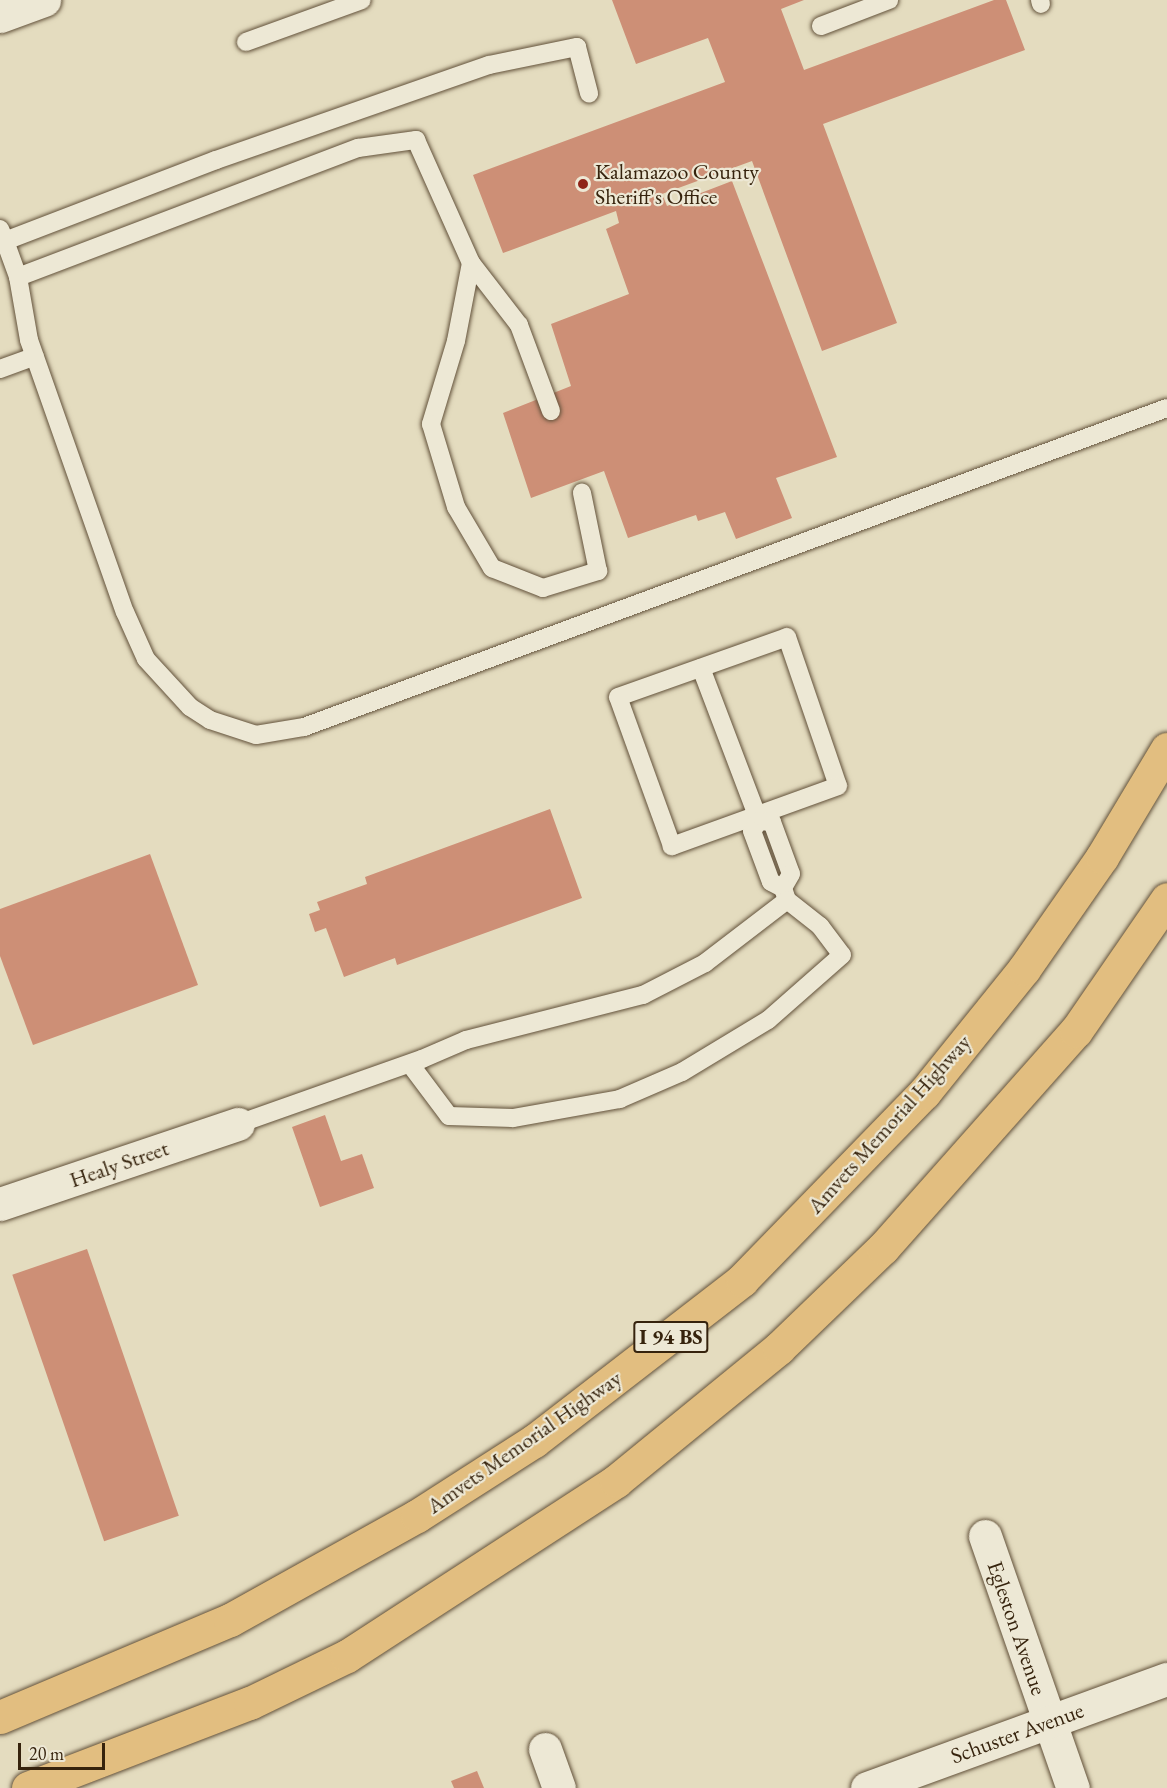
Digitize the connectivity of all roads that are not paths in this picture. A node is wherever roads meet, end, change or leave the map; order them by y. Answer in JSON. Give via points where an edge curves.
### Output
{"nodes":[{"id":1,"x":44,"y":0,"type":"edge"},
{"id":2,"x":362,"y":0,"type":"edge"},
{"id":3,"x":889,"y":0,"type":"edge"},
{"id":4,"x":0,"y":16,"type":"edge"},
{"id":5,"x":821,"y":26,"type":"dead end"},
{"id":6,"x":246,"y":42,"type":"dead end"},
{"id":7,"x":589,"y":93,"type":"dead end"},
{"id":8,"x":2,"y":235,"type":"edge"},
{"id":9,"x":471,"y":263,"type":"junction"},
{"id":10,"x":18,"y":277,"type":"junction"},
{"id":11,"x":35,"y":356,"type":"junction"},
{"id":12,"x":0,"y":369,"type":"edge"},
{"id":13,"x":1167,"y":408,"type":"edge"},
{"id":14,"x":550,"y":411,"type":"dead end"},
{"id":15,"x":582,"y":493,"type":"dead end"},
{"id":16,"x":701,"y":668,"type":"junction"},
{"id":17,"x":1167,"y":749,"type":"edge"},
{"id":18,"x":758,"y":818,"type":"junction"},
{"id":19,"x":785,"y":894,"type":"junction"},
{"id":20,"x":1167,"y":899,"type":"edge"},
{"id":21,"x":410,"y":1064,"type":"junction"},
{"id":22,"x":238,"y":1124,"type":"joint"},
{"id":23,"x":0,"y":1204,"type":"edge"},
{"id":24,"x":985,"y":1536,"type":"dead end"},
{"id":25,"x":1167,"y":1679,"type":"edge"},
{"id":26,"x":0,"y":1717,"type":"edge"},
{"id":27,"x":1048,"y":1722,"type":"junction"},
{"id":28,"x":545,"y":1749,"type":"dead end"},
{"id":29,"x":28,"y":1788,"type":"edge"},
{"id":30,"x":559,"y":1788,"type":"edge"},
{"id":31,"x":867,"y":1788,"type":"edge"},
{"id":32,"x":1073,"y":1788,"type":"edge"}],
"edges":[{"from":1,"to":4,"type":"street"},
{"from":2,"to":6,"type":"lane"},
{"from":3,"to":5,"type":"lane"},
{"from":7,"to":8,"type":"lane","via":[[577,47],[489,65]]},
{"from":8,"to":10,"type":"lane"},
{"from":9,"to":10,"type":"lane","via":[[416,140],[358,148]]},
{"from":9,"to":14,"type":"lane","via":[[519,325]]},
{"from":9,"to":15,"type":"lane","via":[[456,341],[431,424],[456,507],[492,568],[543,588],[598,571]]},
{"from":10,"to":11,"type":"lane"},
{"from":11,"to":12,"type":"lane"},
{"from":11,"to":13,"type":"lane","via":[[125,612],[146,659],[190,707],[210,720],[256,735],[304,727]]},
{"from":16,"to":18,"type":"lane"},
{"from":16,"to":18,"type":"lane","via":[[787,638],[838,786]]},
{"from":16,"to":18,"type":"lane","via":[[618,697],[672,846]]},
{"from":17,"to":26,"type":"highway","name":"Amvets Memorial Highway","number":"I 94 BS","via":[[1102,857],[1002,995],[916,1101],[742,1280],[534,1441],[417,1516],[230,1620]]},
{"from":18,"to":19,"type":"lane","via":[[752,831],[771,882]]},
{"from":19,"to":21,"type":"lane","via":[[705,963],[643,995],[466,1040]]},
{"from":19,"to":21,"type":"lane","via":[[820,926],[842,955],[768,1020],[682,1071],[620,1099],[513,1118],[449,1116]]},
{"from":20,"to":29,"type":"highway","via":[[1076,1031],[883,1248],[779,1348],[616,1481],[347,1656],[250,1703]]},
{"from":21,"to":22,"type":"lane"},
{"from":22,"to":23,"type":"street","name":"Healy Street"},
{"from":24,"to":27,"type":"street","name":"Egleston Avenue"},
{"from":25,"to":27,"type":"street","name":"Schuster Avenue"},
{"from":27,"to":31,"type":"street","name":"Schuster Avenue"},
{"from":27,"to":32,"type":"street","name":"Egleston Avenue"},
{"from":28,"to":30,"type":"street"}]}
